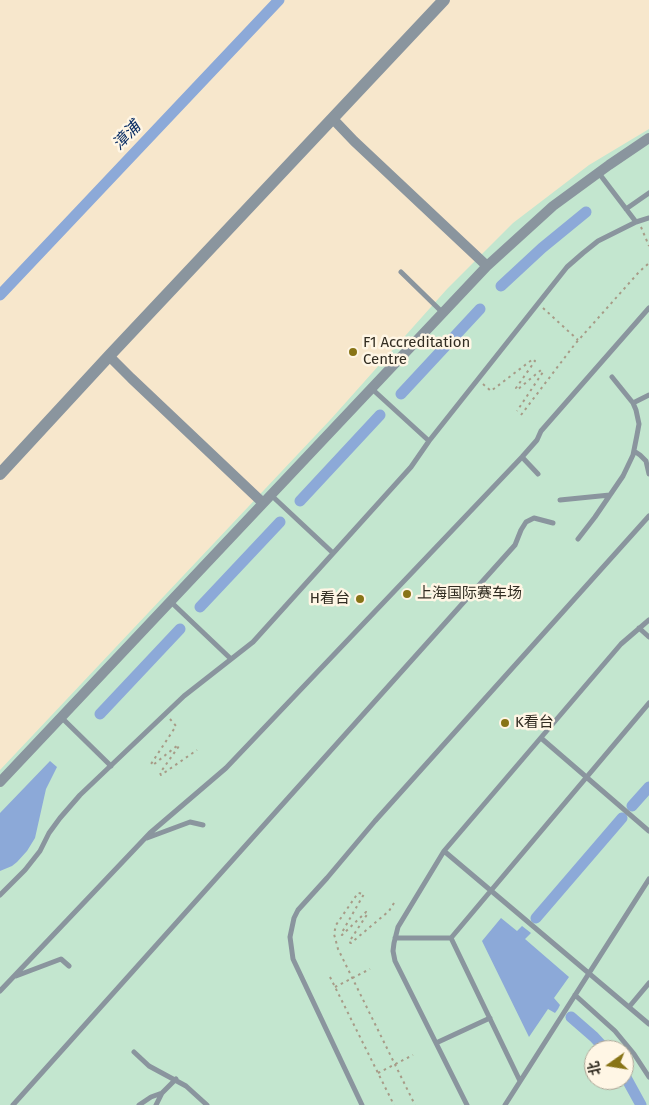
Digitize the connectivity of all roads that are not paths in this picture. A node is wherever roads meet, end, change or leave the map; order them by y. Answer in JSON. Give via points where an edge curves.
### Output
{"nodes":[{"id":1,"x":444,"y":0,"type":"edge"},
{"id":2,"x":333,"y":119,"type":"junction"},
{"id":3,"x":649,"y":138,"type":"edge"},
{"id":4,"x":598,"y":172,"type":"junction"},
{"id":5,"x":649,"y":193,"type":"edge"},
{"id":6,"x":626,"y":209,"type":"junction"},
{"id":7,"x":649,"y":218,"type":"edge"},
{"id":8,"x":636,"y":222,"type":"junction"},
{"id":9,"x":487,"y":266,"type":"junction"},
{"id":10,"x":401,"y":272,"type":"dead end"},
{"id":11,"x":649,"y":308,"type":"edge"},
{"id":12,"x":442,"y":312,"type":"junction"},
{"id":13,"x":109,"y":356,"type":"junction"},
{"id":14,"x":612,"y":376,"type":"dead end"},
{"id":15,"x":372,"y":388,"type":"junction"},
{"id":16,"x":649,"y":394,"type":"edge"},
{"id":17,"x":633,"y":403,"type":"junction"},
{"id":18,"x":429,"y":441,"type":"junction"},
{"id":19,"x":634,"y":451,"type":"junction"},
{"id":20,"x":522,"y":457,"type":"junction"},
{"id":21,"x":0,"y":474,"type":"edge"},
{"id":22,"x":538,"y":474,"type":"dead end"},
{"id":23,"x":649,"y":474,"type":"edge"},
{"id":24,"x":271,"y":495,"type":"junction"},
{"id":25,"x":610,"y":495,"type":"junction"},
{"id":26,"x":560,"y":500,"type":"dead end"},
{"id":27,"x":263,"y":503,"type":"junction"},
{"id":28,"x":649,"y":516,"type":"edge"},
{"id":29,"x":553,"y":523,"type":"dead end"},
{"id":30,"x":578,"y":539,"type":"dead end"},
{"id":31,"x":333,"y":553,"type":"junction"},
{"id":32,"x":171,"y":602,"type":"junction"},
{"id":33,"x":649,"y":620,"type":"edge"},
{"id":34,"x":640,"y":628,"type":"junction"},
{"id":35,"x":649,"y":636,"type":"edge"},
{"id":36,"x":231,"y":659,"type":"junction"},
{"id":37,"x":649,"y":704,"type":"edge"},
{"id":38,"x":62,"y":718,"type":"junction"},
{"id":39,"x":541,"y":738,"type":"junction"},
{"id":40,"x":111,"y":766,"type":"junction"},
{"id":41,"x":587,"y":777,"type":"junction"},
{"id":42,"x":0,"y":782,"type":"edge"},
{"id":43,"x":203,"y":826,"type":"dead end"},
{"id":44,"x":649,"y":831,"type":"edge"},
{"id":45,"x":144,"y":839,"type":"junction"},
{"id":46,"x":444,"y":851,"type":"junction"},
{"id":47,"x":649,"y":879,"type":"edge"},
{"id":48,"x":491,"y":890,"type":"junction"},
{"id":49,"x":0,"y":895,"type":"edge"},
{"id":50,"x":395,"y":938,"type":"junction"},
{"id":51,"x":451,"y":938,"type":"junction"},
{"id":52,"x":69,"y":966,"type":"dead end"},
{"id":53,"x":589,"y":973,"type":"junction"},
{"id":54,"x":13,"y":978,"type":"junction"},
{"id":55,"x":649,"y":983,"type":"edge"},
{"id":56,"x":0,"y":991,"type":"edge"},
{"id":57,"x":575,"y":995,"type":"junction"},
{"id":58,"x":629,"y":1007,"type":"junction"},
{"id":59,"x":490,"y":1018,"type":"junction"},
{"id":60,"x":649,"y":1024,"type":"edge"},
{"id":61,"x":436,"y":1043,"type":"junction"},
{"id":62,"x":134,"y":1052,"type":"dead end"},
{"id":63,"x":649,"y":1077,"type":"edge"},
{"id":64,"x":176,"y":1080,"type":"junction"},
{"id":65,"x":520,"y":1081,"type":"junction"},
{"id":66,"x":162,"y":1093,"type":"junction"},
{"id":67,"x":13,"y":1105,"type":"edge"},
{"id":68,"x":138,"y":1105,"type":"edge"},
{"id":69,"x":156,"y":1105,"type":"edge"},
{"id":70,"x":206,"y":1105,"type":"edge"},
{"id":71,"x":362,"y":1105,"type":"edge"},
{"id":72,"x":466,"y":1105,"type":"edge"},
{"id":73,"x":505,"y":1105,"type":"edge"}],
"edges":[{"from":1,"to":2,"type":"street"},
{"from":2,"to":9,"type":"street"},
{"from":2,"to":13,"type":"street"},
{"from":3,"to":4,"type":"street"},
{"from":4,"to":6,"type":"lane"},
{"from":4,"to":9,"type":"street","via":[[538,218]]},
{"from":5,"to":6,"type":"lane"},
{"from":6,"to":8,"type":"lane"},
{"from":7,"to":8,"type":"lane"},
{"from":8,"to":18,"type":"lane","via":[[598,241],[567,267]]},
{"from":9,"to":12,"type":"street"},
{"from":10,"to":12,"type":"lane"},
{"from":11,"to":20,"type":"lane"},
{"from":12,"to":15,"type":"street"},
{"from":13,"to":21,"type":"street"},
{"from":13,"to":27,"type":"street"},
{"from":14,"to":17,"type":"lane"},
{"from":15,"to":18,"type":"lane"},
{"from":15,"to":24,"type":"street"},
{"from":16,"to":17,"type":"lane"},
{"from":17,"to":19,"type":"lane","via":[[638,424]]},
{"from":18,"to":31,"type":"lane","via":[[412,466]]},
{"from":19,"to":23,"type":"lane","via":[[646,461]]},
{"from":19,"to":25,"type":"lane"},
{"from":20,"to":22,"type":"lane"},
{"from":20,"to":45,"type":"lane","via":[[226,768]]},
{"from":24,"to":27,"type":"street"},
{"from":24,"to":31,"type":"lane"},
{"from":25,"to":26,"type":"lane"},
{"from":25,"to":30,"type":"lane"},
{"from":27,"to":32,"type":"street"},
{"from":28,"to":71,"type":"lane","via":[[382,813],[294,918],[290,937],[293,958]]},
{"from":29,"to":67,"type":"lane","via":[[534,518],[526,522],[515,545]]},
{"from":31,"to":36,"type":"lane","via":[[252,642]]},
{"from":32,"to":36,"type":"lane"},
{"from":32,"to":38,"type":"street"},
{"from":33,"to":34,"type":"lane"},
{"from":34,"to":35,"type":"lane"},
{"from":34,"to":39,"type":"lane","via":[[621,644]]},
{"from":36,"to":40,"type":"lane","via":[[184,696]]},
{"from":37,"to":41,"type":"lane"},
{"from":38,"to":40,"type":"lane"},
{"from":38,"to":42,"type":"street"},
{"from":39,"to":41,"type":"lane"},
{"from":39,"to":46,"type":"lane"},
{"from":40,"to":49,"type":"lane","via":[[60,818],[35,858]]},
{"from":41,"to":44,"type":"lane"},
{"from":41,"to":48,"type":"lane"},
{"from":43,"to":45,"type":"lane","via":[[190,822]]},
{"from":45,"to":54,"type":"lane"},
{"from":46,"to":48,"type":"lane"},
{"from":46,"to":50,"type":"lane","via":[[398,927]]},
{"from":47,"to":53,"type":"lane"},
{"from":48,"to":51,"type":"lane"},
{"from":48,"to":53,"type":"lane"},
{"from":50,"to":51,"type":"lane"},
{"from":50,"to":61,"type":"lane","via":[[395,960]]},
{"from":51,"to":59,"type":"lane"},
{"from":52,"to":54,"type":"lane","via":[[61,959]]},
{"from":53,"to":57,"type":"lane"},
{"from":53,"to":58,"type":"lane"},
{"from":54,"to":56,"type":"lane"},
{"from":55,"to":58,"type":"lane"},
{"from":57,"to":63,"type":"lane","via":[[615,1031]]},
{"from":57,"to":65,"type":"lane"},
{"from":58,"to":60,"type":"lane"},
{"from":59,"to":61,"type":"lane"},
{"from":59,"to":65,"type":"lane"},
{"from":61,"to":72,"type":"lane"},
{"from":62,"to":64,"type":"lane","via":[[149,1066]]},
{"from":64,"to":66,"type":"lane"},
{"from":64,"to":70,"type":"lane"},
{"from":65,"to":73,"type":"lane"},
{"from":66,"to":68,"type":"lane"},
{"from":66,"to":69,"type":"lane"}]}
